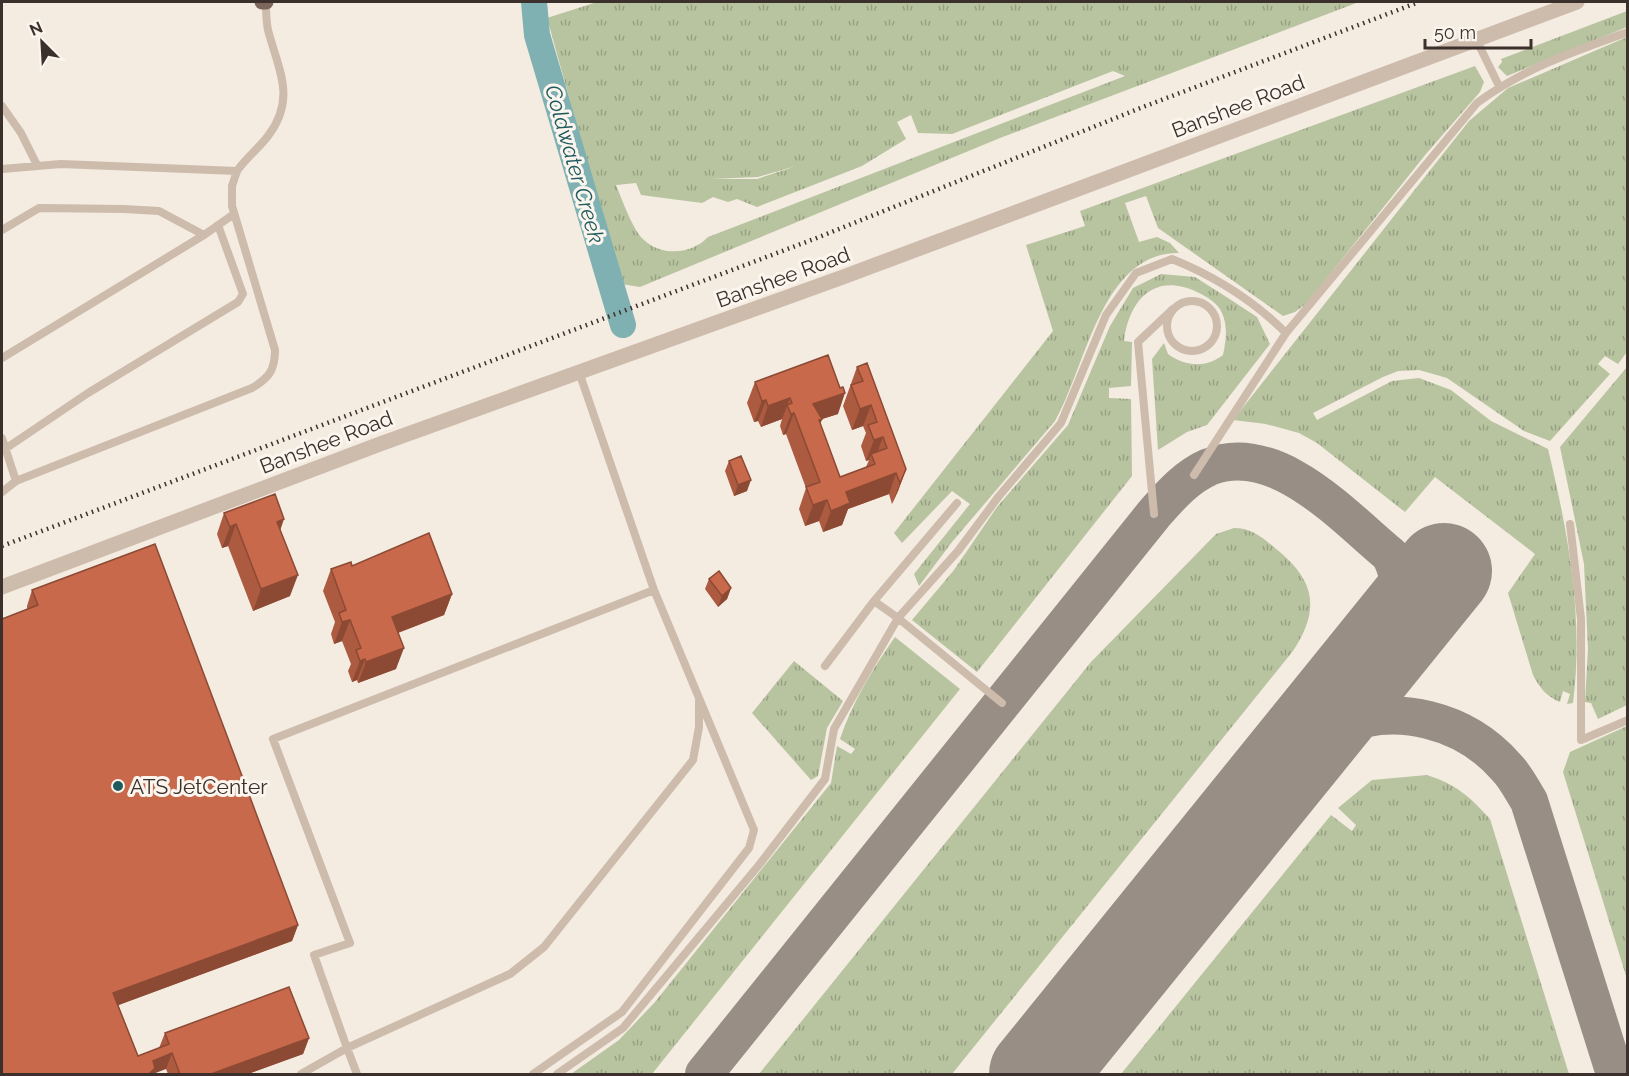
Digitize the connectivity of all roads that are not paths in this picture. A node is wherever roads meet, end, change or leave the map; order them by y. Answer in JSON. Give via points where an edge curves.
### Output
{"nodes":[{"id":1,"x":264,"y":2,"type":"edge"},
{"id":2,"x":1577,"y":2,"type":"edge"},
{"id":3,"x":1628,"y":32,"type":"edge"},
{"id":4,"x":1476,"y":39,"type":"junction"},
{"id":5,"x":1499,"y":86,"type":"junction"},
{"id":6,"x":2,"y":106,"type":"edge"},
{"id":7,"x":37,"y":165,"type":"junction"},
{"id":8,"x":2,"y":169,"type":"edge"},
{"id":9,"x":237,"y":171,"type":"junction"},
{"id":10,"x":234,"y":214,"type":"junction"},
{"id":11,"x":218,"y":225,"type":"junction"},
{"id":12,"x":2,"y":230,"type":"edge"},
{"id":13,"x":204,"y":235,"type":"junction"},
{"id":14,"x":1173,"y":309,"type":"junction"},
{"id":15,"x":1286,"y":333,"type":"junction"},
{"id":16,"x":2,"y":358,"type":"edge"},
{"id":17,"x":579,"y":372,"type":"junction"},
{"id":18,"x":2,"y":438,"type":"edge"},
{"id":19,"x":5,"y":449,"type":"junction"},
{"id":20,"x":1194,"y":475,"type":"dead end"},
{"id":21,"x":16,"y":481,"type":"junction"},
{"id":22,"x":2,"y":492,"type":"edge"},
{"id":23,"x":957,"y":503,"type":"dead end"},
{"id":24,"x":1154,"y":514,"type":"dead end"},
{"id":25,"x":1570,"y":524,"type":"dead end"},
{"id":26,"x":2,"y":587,"type":"edge"},
{"id":27,"x":654,"y":591,"type":"junction"},
{"id":28,"x":874,"y":601,"type":"junction"},
{"id":29,"x":898,"y":618,"type":"junction"},
{"id":30,"x":825,"y":666,"type":"dead end"},
{"id":31,"x":699,"y":696,"type":"junction"},
{"id":32,"x":1002,"y":704,"type":"dead end"},
{"id":33,"x":1628,"y":720,"type":"edge"},
{"id":34,"x":347,"y":1048,"type":"junction"},
{"id":35,"x":301,"y":1074,"type":"edge"},
{"id":36,"x":357,"y":1074,"type":"edge"},
{"id":37,"x":533,"y":1074,"type":"edge"},
{"id":38,"x":557,"y":1074,"type":"edge"}],
"edges":[{"from":1,"to":9,"type":"lane","via":[[284,96],[281,112],[268,136]]},
{"from":2,"to":4,"type":"street","name":"Banshee Road"},
{"from":3,"to":5,"type":"lane"},
{"from":4,"to":5,"type":"lane"},
{"from":4,"to":17,"type":"street","name":"Banshee Road","via":[[843,278]]},
{"from":5,"to":15,"type":"lane","via":[[1477,103]]},
{"from":6,"to":7,"type":"lane"},
{"from":7,"to":8,"type":"lane"},
{"from":7,"to":9,"type":"lane"},
{"from":9,"to":10,"type":"lane","via":[[232,186]]},
{"from":10,"to":11,"type":"lane"},
{"from":10,"to":21,"type":"lane","via":[[275,350],[275,365],[266,380]]},
{"from":11,"to":13,"type":"lane"},
{"from":11,"to":19,"type":"lane","via":[[243,294],[238,302],[88,393]]},
{"from":12,"to":13,"type":"lane","via":[[39,208],[159,211]]},
{"from":13,"to":16,"type":"lane"},
{"from":14,"to":14,"type":"lane","via":[[1188,301],[1211,309],[1217,325],[1212,341],[1191,351],[1176,346],[1167,332],[1168,316]]},
{"from":14,"to":24,"type":"lane","via":[[1138,342]]},
{"from":15,"to":20,"type":"lane"},
{"from":15,"to":29,"type":"lane","via":[[1208,273],[1172,259],[1136,273],[1106,315],[1061,423],[958,551]]},
{"from":17,"to":26,"type":"street","name":"Banshee Road"},
{"from":17,"to":27,"type":"lane"},
{"from":18,"to":19,"type":"lane"},
{"from":19,"to":21,"type":"lane"},
{"from":21,"to":22,"type":"lane"},
{"from":23,"to":28,"type":"lane"},
{"from":25,"to":33,"type":"lane","via":[[1581,619],[1581,740]]},
{"from":27,"to":31,"type":"lane"},
{"from":27,"to":34,"type":"lane","via":[[273,739],[350,943],[314,955]]},
{"from":28,"to":29,"type":"lane"},
{"from":28,"to":30,"type":"lane"},
{"from":29,"to":32,"type":"lane"},
{"from":29,"to":38,"type":"lane","via":[[834,729],[825,779],[623,1028]]},
{"from":31,"to":34,"type":"lane","via":[[693,760],[544,946],[510,975]]},
{"from":31,"to":37,"type":"lane","via":[[754,830],[748,848],[622,1012]]},
{"from":34,"to":35,"type":"lane"},
{"from":34,"to":36,"type":"lane"}]}
